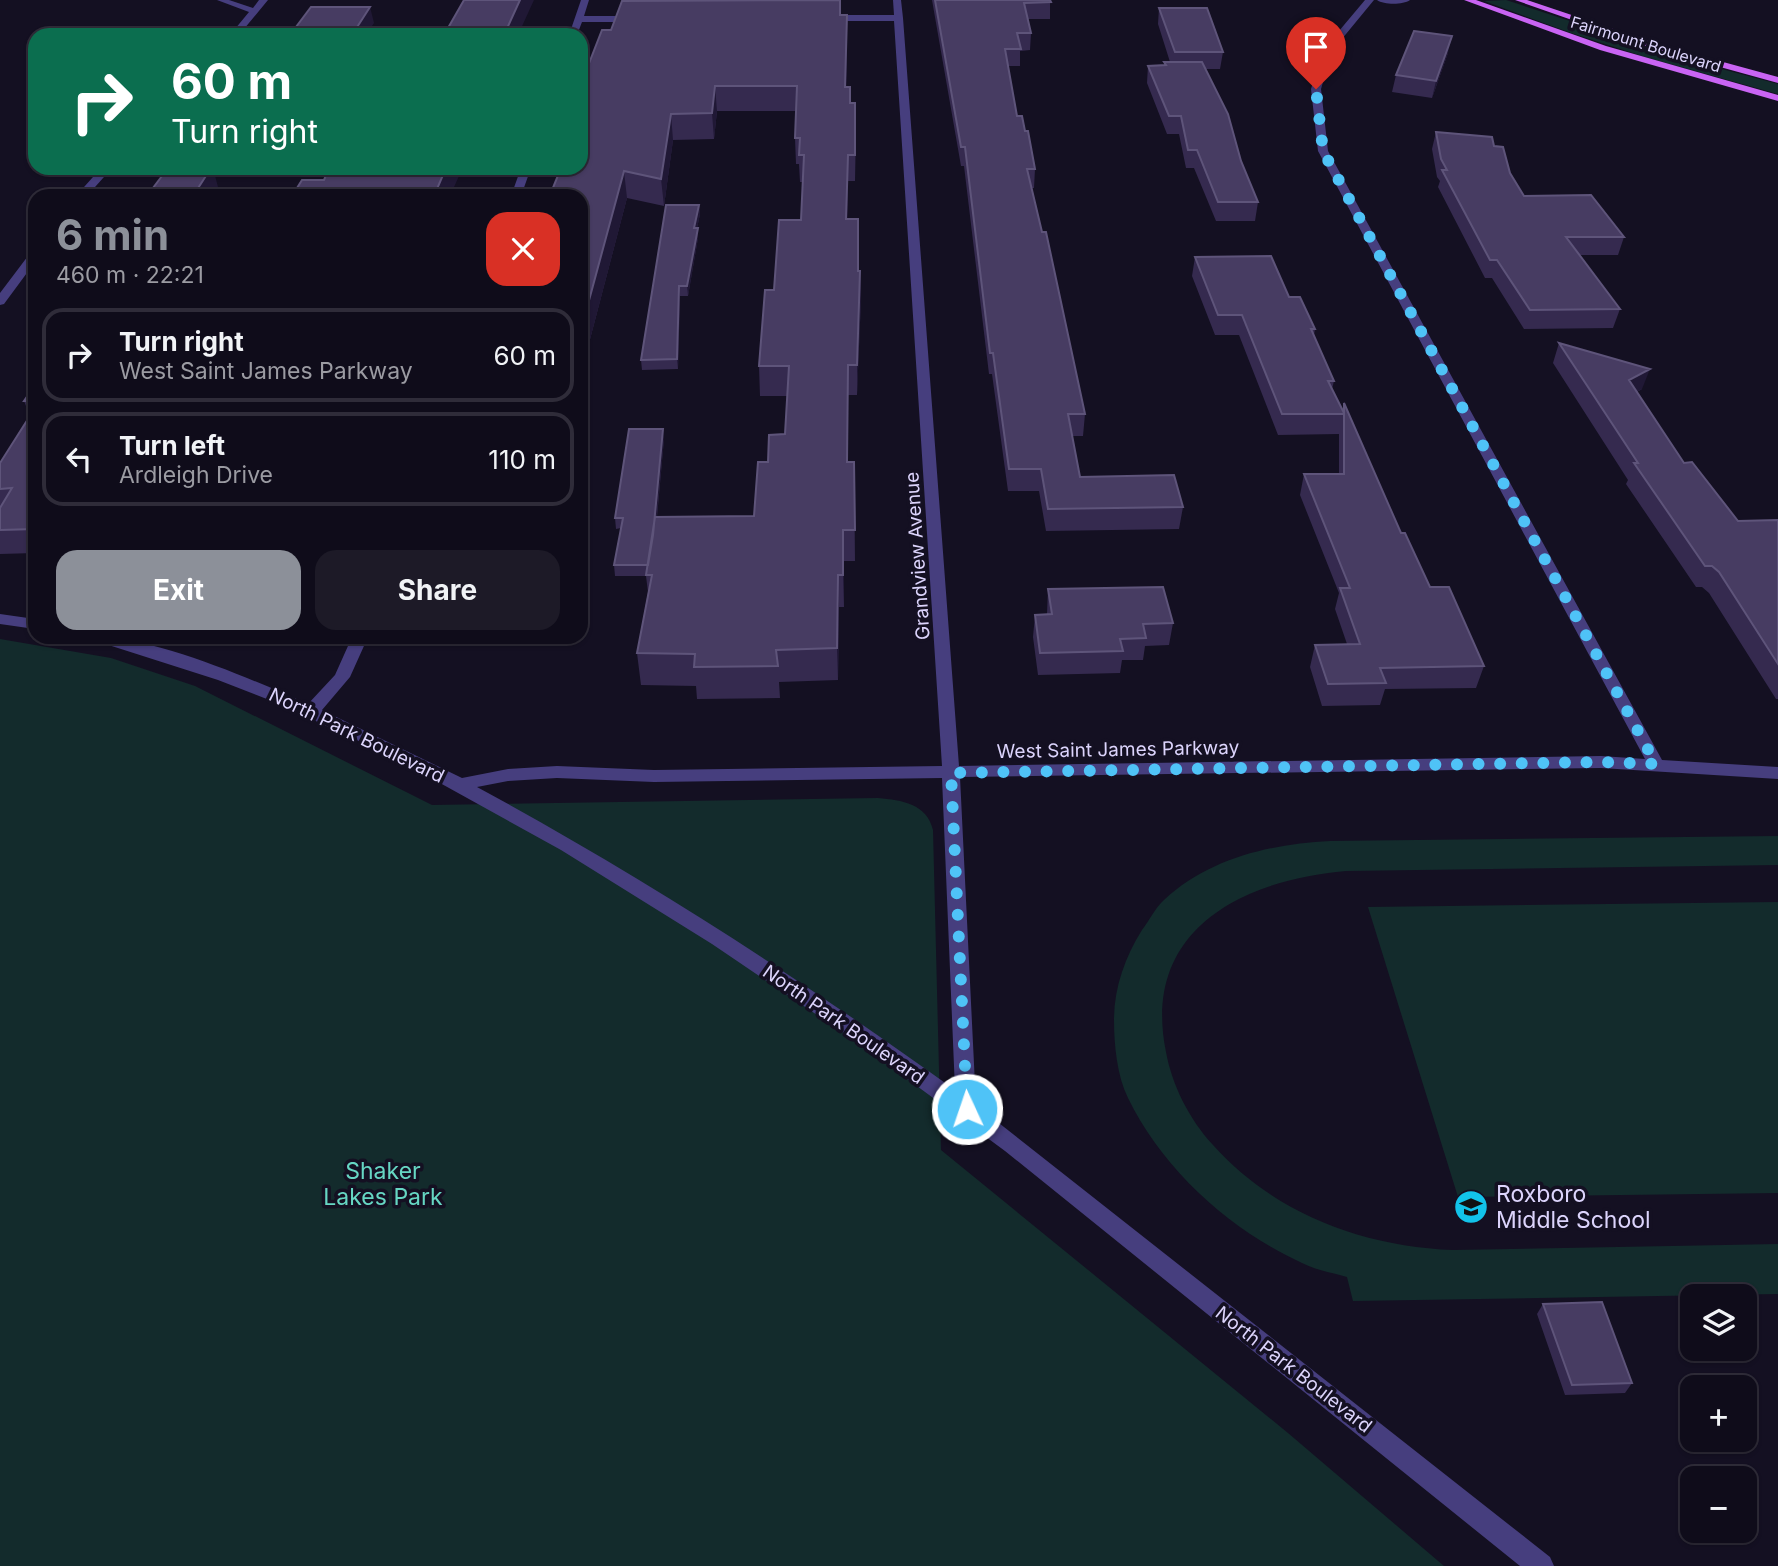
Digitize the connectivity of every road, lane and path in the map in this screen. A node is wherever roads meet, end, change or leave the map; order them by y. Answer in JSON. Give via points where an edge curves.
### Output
{"nodes":[{"id":1,"x":221,"y":0,"type":"edge"},
{"id":2,"x":264,"y":0,"type":"edge"},
{"id":3,"x":585,"y":0,"type":"edge"},
{"id":4,"x":897,"y":0,"type":"edge"},
{"id":5,"x":1370,"y":0,"type":"edge"},
{"id":6,"x":1381,"y":0,"type":"edge"},
{"id":7,"x":1406,"y":0,"type":"edge"},
{"id":8,"x":1468,"y":0,"type":"edge"},
{"id":9,"x":1520,"y":0,"type":"edge"},
{"id":10,"x":256,"y":12,"type":"junction"},
{"id":11,"x":899,"y":18,"type":"junction"},
{"id":12,"x":579,"y":19,"type":"junction"},
{"id":13,"x":649,"y":19,"type":"edge"},
{"id":14,"x":818,"y":19,"type":"edge"},
{"id":15,"x":241,"y":28,"type":"edge"},
{"id":16,"x":576,"y":28,"type":"edge"},
{"id":17,"x":1778,"y":80,"type":"edge"},
{"id":18,"x":1778,"y":98,"type":"edge"},
{"id":19,"x":100,"y":175,"type":"edge"},
{"id":20,"x":88,"y":189,"type":"edge"},
{"id":21,"x":28,"y":263,"type":"edge"},
{"id":22,"x":0,"y":301,"type":"edge"},
{"id":23,"x":0,"y":619,"type":"edge"},
{"id":24,"x":28,"y":623,"type":"edge"},
{"id":25,"x":129,"y":644,"type":"edge"},
{"id":26,"x":358,"y":644,"type":"edge"},
{"id":27,"x":312,"y":710,"type":"junction"},
{"id":28,"x":1656,"y":764,"type":"junction"},
{"id":29,"x":951,"y":773,"type":"junction"},
{"id":30,"x":1778,"y":773,"type":"edge"},
{"id":31,"x":460,"y":785,"type":"junction"},
{"id":32,"x":967,"y":1109,"type":"junction"},
{"id":33,"x":1541,"y":1566,"type":"edge"}],
"edges":[{"from":1,"to":10,"type":"street"},
{"from":2,"to":10,"type":"street"},
{"from":3,"to":12,"type":"street"},
{"from":4,"to":11,"type":"street","name":"Grandview Avenue"},
{"from":5,"to":28,"type":"street","via":[[1328,50],[1316,89],[1323,151]]},
{"from":6,"to":7,"type":"street"},
{"from":8,"to":18,"type":"main road","name":"Fairmount Boulevard","via":[[1603,48]]},
{"from":9,"to":17,"type":"main road","name":"Fairmount Boulevard","via":[[1658,47]]},
{"from":10,"to":15,"type":"street"},
{"from":11,"to":14,"type":"street"},
{"from":11,"to":29,"type":"street","name":"Grandview Avenue"},
{"from":12,"to":13,"type":"street"},
{"from":12,"to":16,"type":"street"},
{"from":19,"to":20,"type":"street"},
{"from":21,"to":22,"type":"street"},
{"from":23,"to":24,"type":"street"},
{"from":25,"to":27,"type":"street","name":"North Park Boulevard","via":[[167,654]]},
{"from":26,"to":27,"type":"street","via":[[340,682]]},
{"from":27,"to":31,"type":"street","name":"North Park Boulevard"},
{"from":28,"to":29,"type":"street","name":"West Saint James Parkway"},
{"from":28,"to":30,"type":"street","name":"West Saint James Parkway"},
{"from":29,"to":31,"type":"street","name":"West Saint James Parkway","via":[[654,776],[558,771],[490,776]]},
{"from":29,"to":32,"type":"street","name":"Grandview Avenue"},
{"from":31,"to":32,"type":"street","name":"North Park Boulevard","via":[[648,893]]},
{"from":32,"to":33,"type":"street","name":"North Park Boulevard"}]}
